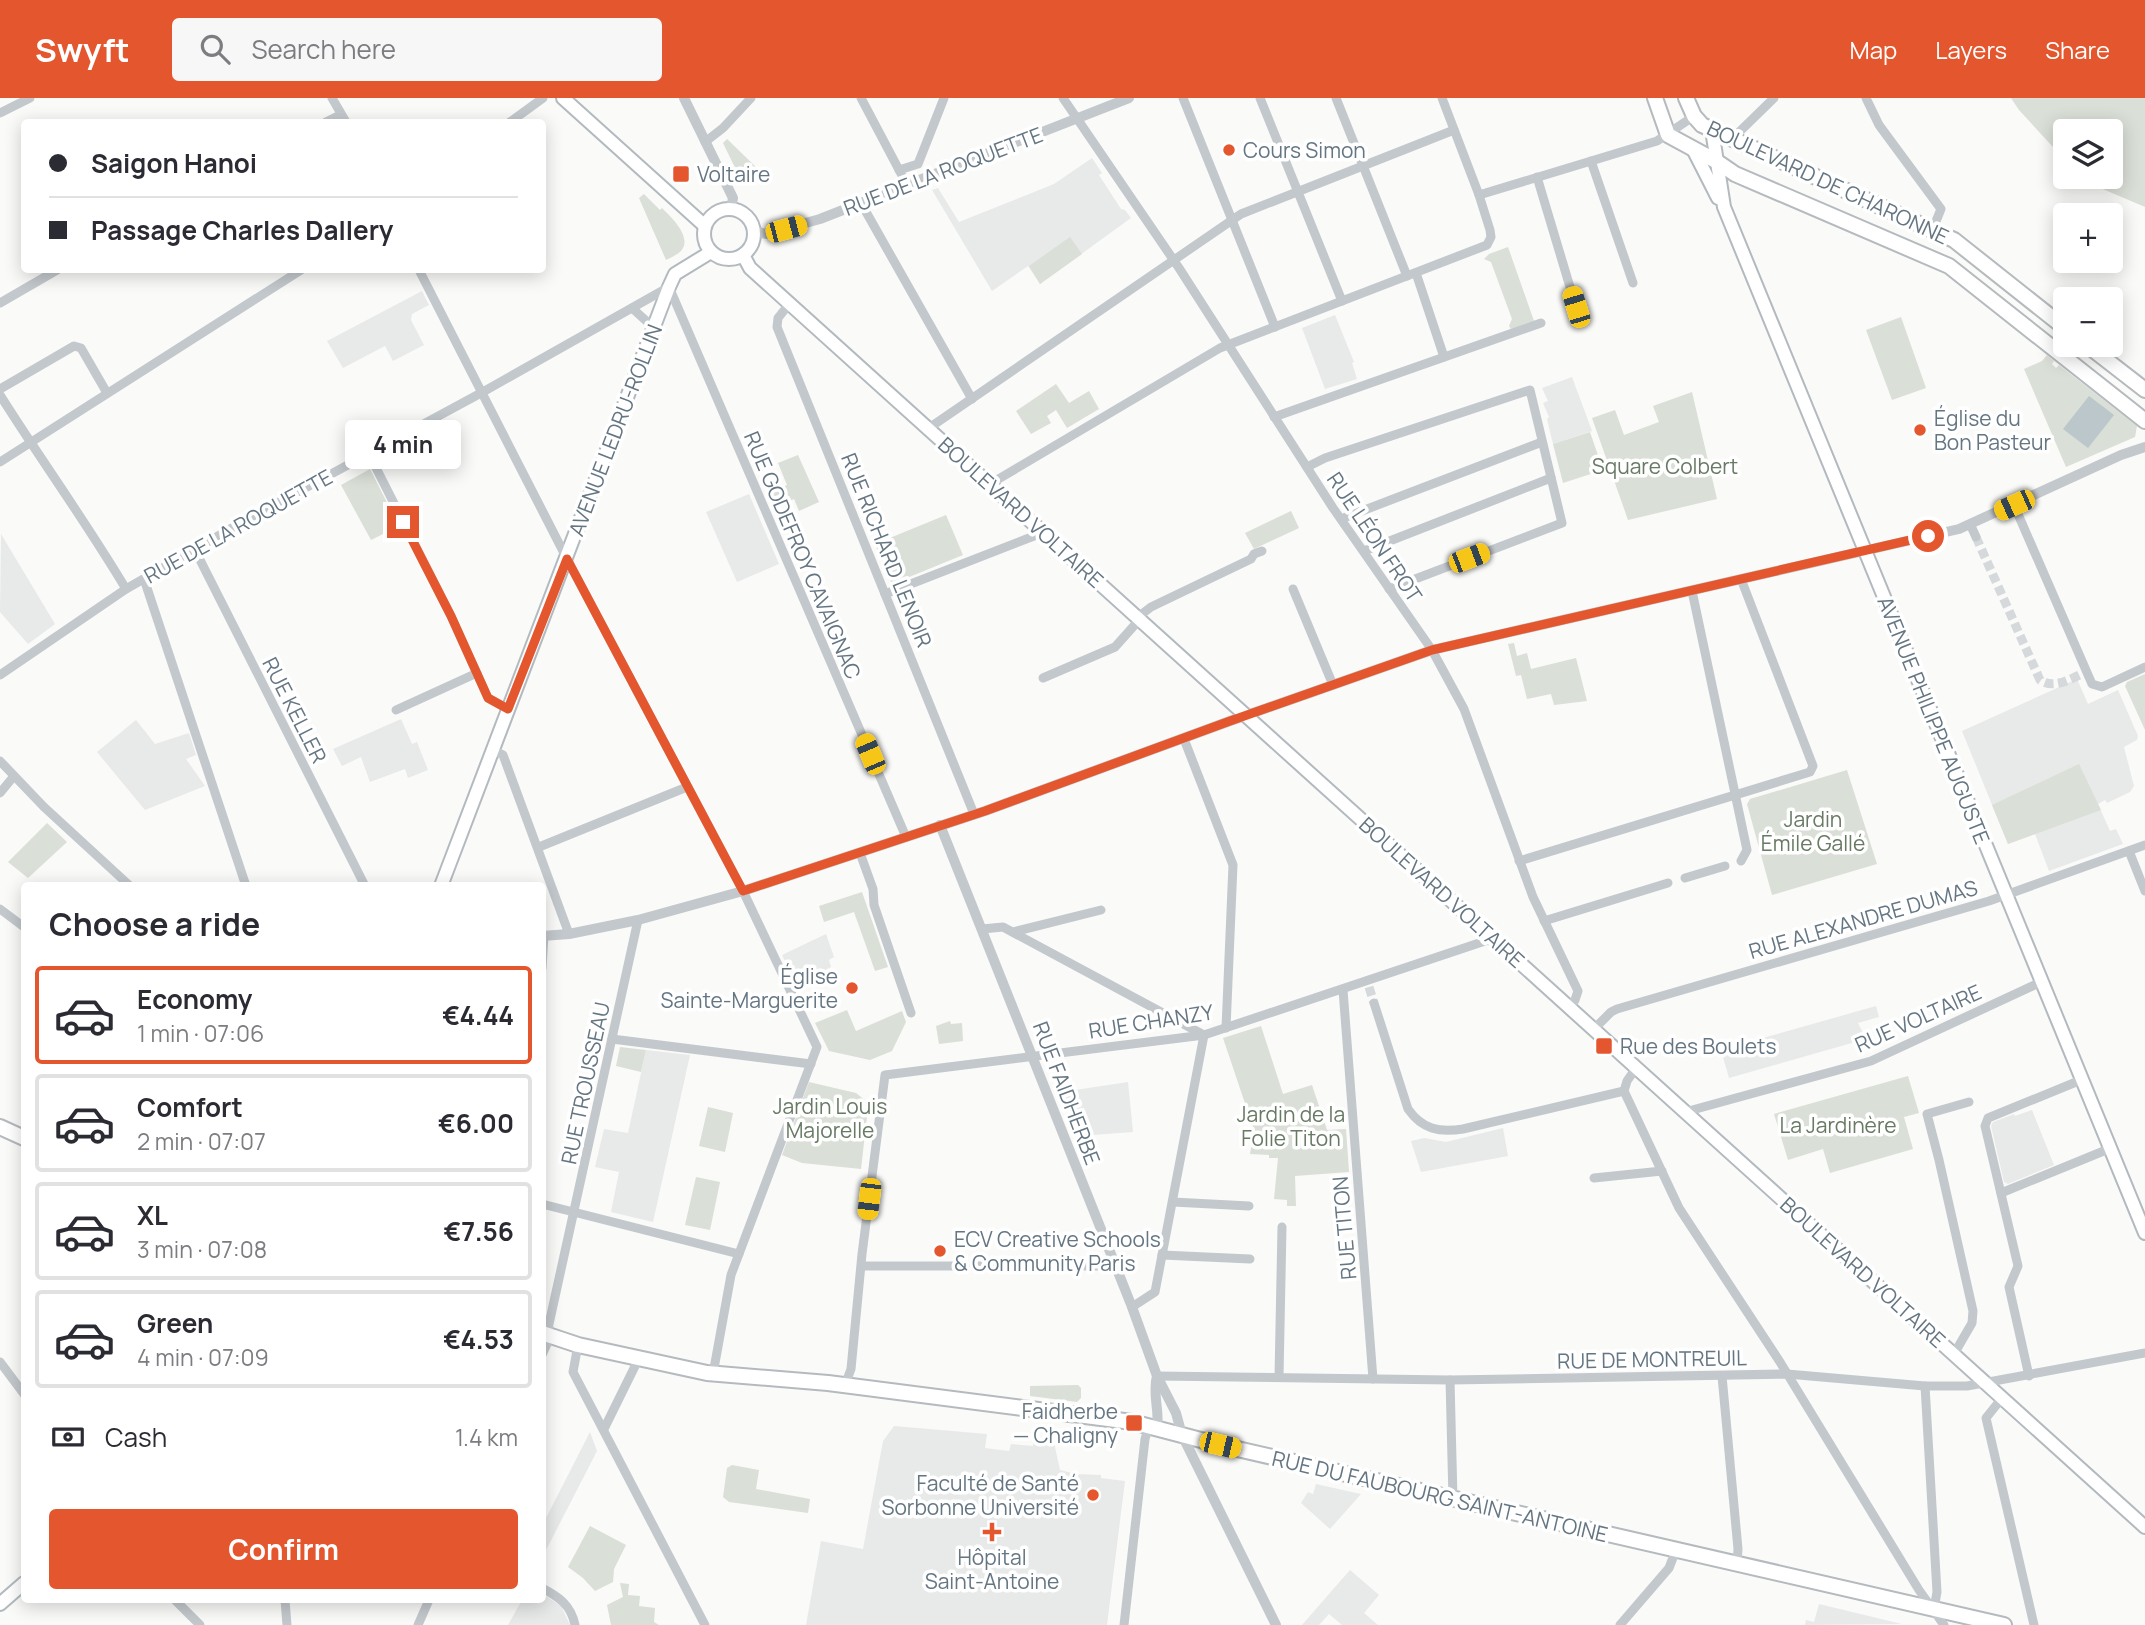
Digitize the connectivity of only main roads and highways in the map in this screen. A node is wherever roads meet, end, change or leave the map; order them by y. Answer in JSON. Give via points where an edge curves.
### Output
{"nodes":[{"id":1,"x":563,"y":98,"type":"edge"},
{"id":2,"x":1655,"y":98,"type":"edge"},
{"id":3,"x":1686,"y":98,"type":"edge"},
{"id":4,"x":1712,"y":130,"type":"junction"},
{"id":5,"x":1693,"y":149,"type":"junction"},
{"id":6,"x":1716,"y":161,"type":"junction"},
{"id":7,"x":1724,"y":206,"type":"junction"},
{"id":8,"x":705,"y":226,"type":"junction"},
{"id":9,"x":1963,"y":246,"type":"junction"},
{"id":10,"x":711,"y":252,"type":"junction"},
{"id":11,"x":743,"y":255,"type":"junction"},
{"id":12,"x":1949,"y":266,"type":"junction"},
{"id":13,"x":669,"y":287,"type":"joint"},
{"id":14,"x":2053,"y":317,"type":"edge"},
{"id":15,"x":2102,"y":357,"type":"edge"},
{"id":16,"x":2145,"y":390,"type":"edge"},
{"id":17,"x":2145,"y":421,"type":"edge"},
{"id":18,"x":443,"y":882,"type":"edge"},
{"id":19,"x":0,"y":1127,"type":"edge"},
{"id":20,"x":21,"y":1137,"type":"edge"},
{"id":21,"x":2145,"y":1233,"type":"edge"},
{"id":22,"x":546,"y":1334,"type":"edge"},
{"id":23,"x":2145,"y":1527,"type":"edge"},
{"id":24,"x":21,"y":1586,"type":"edge"},
{"id":25,"x":0,"y":1604,"type":"edge"},
{"id":26,"x":2004,"y":1625,"type":"edge"}],
"edges":[{"from":1,"to":8,"type":"main road"},
{"from":2,"to":5,"type":"main road","name":"BOULEVARD DE CHARONNE","via":[[1668,135]]},
{"from":3,"to":4,"type":"main road","name":"BOULEVARD DE CHARONNE","via":[[1693,116]]},
{"from":4,"to":6,"type":"main road","name":"AVENUE PHILIPPE AUGUSTE"},
{"from":4,"to":9,"type":"main road","name":"BOULEVARD DE CHARONNE"},
{"from":5,"to":6,"type":"main road","name":"BOULEVARD DE CHARONNE"},
{"from":5,"to":7,"type":"main road","name":"AVENUE PHILIPPE AUGUSTE"},
{"from":6,"to":7,"type":"main road","name":"AVENUE PHILIPPE AUGUSTE"},
{"from":6,"to":12,"type":"main road","name":"BOULEVARD DE CHARONNE","via":[[1735,174]]},
{"from":7,"to":21,"type":"main road","name":"AVENUE PHILIPPE AUGUSTE"},
{"from":8,"to":10,"type":"main road","via":[[704,238]]},
{"from":8,"to":11,"type":"main road","via":[[713,213],[731,208],[742,212],[754,231],[752,244]]},
{"from":9,"to":12,"type":"main road","name":"BOULEVARD DE CHARONNE"},
{"from":9,"to":14,"type":"main road","name":"BOULEVARD DE CHARONNE"},
{"from":10,"to":11,"type":"main road","via":[[727,259]]},
{"from":10,"to":13,"type":"main road","name":"RUE DE LA ROQUETTE","via":[[674,274]]},
{"from":11,"to":23,"type":"main road","name":"BOULEVARD VOLTAIRE","via":[[750,268]]},
{"from":12,"to":17,"type":"main road","name":"BOULEVARD DE CHARONNE"},
{"from":13,"to":18,"type":"main road","name":"AVENUE LEDRU-ROLLIN"},
{"from":15,"to":16,"type":"main road"},
{"from":19,"to":20,"type":"main road"},
{"from":22,"to":26,"type":"main road","name":"RUE DU FAUBOURG SAINT-ANTOINE","via":[[713,1374],[845,1385],[1132,1422]]},
{"from":24,"to":25,"type":"main road"}]}
